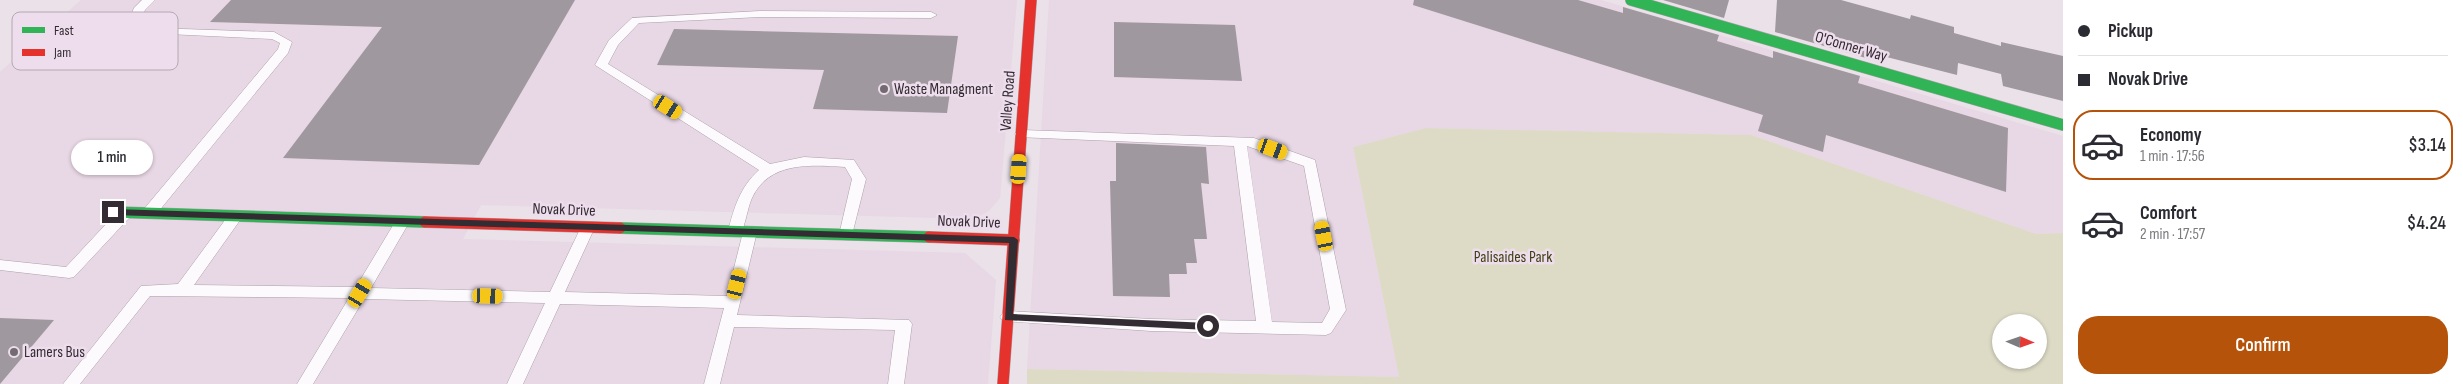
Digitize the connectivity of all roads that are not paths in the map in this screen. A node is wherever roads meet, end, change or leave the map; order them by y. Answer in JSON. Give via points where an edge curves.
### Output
{"nodes":[{"id":1,"x":149,"y":0,"type":"edge"},
{"id":2,"x":1031,"y":0,"type":"edge"},
{"id":3,"x":1631,"y":0,"type":"edge"},
{"id":4,"x":138,"y":12,"type":"edge"},
{"id":5,"x":931,"y":15,"type":"dead end"},
{"id":6,"x":178,"y":32,"type":"edge"},
{"id":7,"x":2063,"y":125,"type":"edge"},
{"id":8,"x":1022,"y":134,"type":"junction"},
{"id":9,"x":1240,"y":142,"type":"junction"},
{"id":10,"x":767,"y":169,"type":"junction"},
{"id":11,"x":119,"y":212,"type":"joint"},
{"id":12,"x":148,"y":213,"type":"junction"},
{"id":13,"x":236,"y":216,"type":"junction"},
{"id":14,"x":403,"y":221,"type":"junction"},
{"id":15,"x":588,"y":227,"type":"junction"},
{"id":16,"x":743,"y":231,"type":"junction"},
{"id":17,"x":846,"y":234,"type":"junction"},
{"id":18,"x":1014,"y":240,"type":"junction"},
{"id":19,"x":0,"y":265,"type":"edge"},
{"id":20,"x":182,"y":290,"type":"junction"},
{"id":21,"x":360,"y":293,"type":"junction"},
{"id":22,"x":556,"y":298,"type":"junction"},
{"id":23,"x":733,"y":302,"type":"junction"},
{"id":24,"x":1008,"y":318,"type":"junction"},
{"id":25,"x":728,"y":321,"type":"junction"},
{"id":26,"x":1265,"y":328,"type":"junction"},
{"id":27,"x":71,"y":384,"type":"edge"},
{"id":28,"x":305,"y":384,"type":"edge"},
{"id":29,"x":515,"y":384,"type":"edge"},
{"id":30,"x":712,"y":384,"type":"edge"},
{"id":31,"x":896,"y":384,"type":"edge"},
{"id":32,"x":1003,"y":384,"type":"edge"}],
"edges":[{"from":1,"to":4,"type":"lane"},
{"from":2,"to":8,"type":"street","name":"Valley Road"},
{"from":3,"to":7,"type":"street","name":"O'Conner Way"},
{"from":5,"to":10,"type":"lane","via":[[760,14],[636,20],[613,43],[601,65]]},
{"from":6,"to":12,"type":"lane","via":[[274,36],[286,42],[284,50]]},
{"from":8,"to":9,"type":"lane"},
{"from":8,"to":18,"type":"street","name":"Valley Road"},
{"from":9,"to":26,"type":"lane"},
{"from":9,"to":26,"type":"lane","via":[[1254,142],[1310,163],[1338,310],[1326,329]]},
{"from":10,"to":16,"type":"lane","via":[[755,180],[745,197]]},
{"from":10,"to":17,"type":"lane","via":[[789,162],[849,163],[859,178]]},
{"from":11,"to":12,"type":"street","name":"Novak Drive"},
{"from":11,"to":19,"type":"lane","via":[[69,273]]},
{"from":12,"to":13,"type":"street","name":"Novak Drive"},
{"from":13,"to":14,"type":"street","name":"Novak Drive"},
{"from":13,"to":20,"type":"lane"},
{"from":14,"to":15,"type":"street","name":"Novak Drive"},
{"from":14,"to":21,"type":"lane"},
{"from":15,"to":16,"type":"street","name":"Novak Drive"},
{"from":15,"to":22,"type":"lane"},
{"from":16,"to":17,"type":"street","name":"Novak Drive"},
{"from":16,"to":23,"type":"lane"},
{"from":17,"to":18,"type":"street","name":"Novak Drive"},
{"from":18,"to":24,"type":"street","name":"Valley Road"},
{"from":20,"to":21,"type":"lane"},
{"from":20,"to":27,"type":"lane","via":[[146,290]]},
{"from":21,"to":22,"type":"lane"},
{"from":21,"to":28,"type":"lane"},
{"from":22,"to":23,"type":"lane"},
{"from":22,"to":29,"type":"lane"},
{"from":23,"to":25,"type":"lane"},
{"from":24,"to":26,"type":"lane"},
{"from":24,"to":32,"type":"street","name":"Valley Road"},
{"from":25,"to":30,"type":"lane"},
{"from":25,"to":31,"type":"lane","via":[[904,324]]}]}
